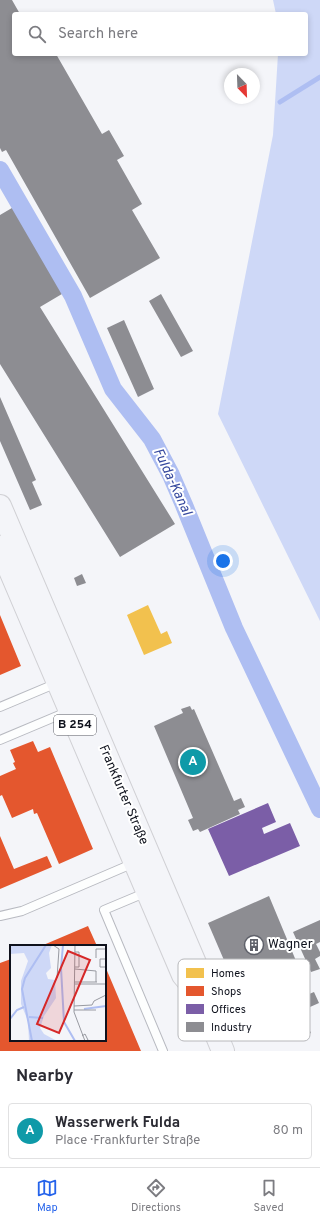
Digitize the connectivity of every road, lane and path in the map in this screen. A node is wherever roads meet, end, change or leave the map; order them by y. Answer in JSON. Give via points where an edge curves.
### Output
{"nodes":[{"id":1,"x":0,"y":506,"type":"edge"},
{"id":2,"x":0,"y":547,"type":"edge"},
{"id":3,"x":65,"y":680,"type":"junction"},
{"id":4,"x":0,"y":707,"type":"edge"},
{"id":5,"x":77,"y":708,"type":"junction"},
{"id":6,"x":0,"y":740,"type":"edge"},
{"id":7,"x":142,"y":859,"type":"junction"},
{"id":8,"x":154,"y":888,"type":"junction"},
{"id":9,"x":0,"y":916,"type":"edge"},
{"id":10,"x":192,"y":959,"type":"edge"},
{"id":11,"x":219,"y":1041,"type":"edge"},
{"id":12,"x":163,"y":1051,"type":"edge"},
{"id":13,"x":223,"y":1051,"type":"edge"}],
"edges":[{"from":1,"to":3,"type":"main road","name":"Frankfurter Straße","number":"B 254"},
{"from":2,"to":3,"type":"main road","name":"Frankfurter Straße","number":"B 254"},
{"from":3,"to":4,"type":"lane"},
{"from":3,"to":5,"type":"main road","name":"Frankfurter Straße","number":"B 254"},
{"from":5,"to":6,"type":"lane"},
{"from":5,"to":7,"type":"main road","name":"Frankfurter Straße","number":"B 254"},
{"from":7,"to":8,"type":"main road","name":"Frankfurter Straße","number":"B 254"},
{"from":7,"to":9,"type":"lane","via":[[22,911]]},
{"from":8,"to":10,"type":"main road","name":"Frankfurter Straße","number":"B 254"},
{"from":8,"to":12,"type":"lane","via":[[104,910]]},
{"from":11,"to":13,"type":"main road","name":"Frankfurter Straße","number":"B 254"}]}
